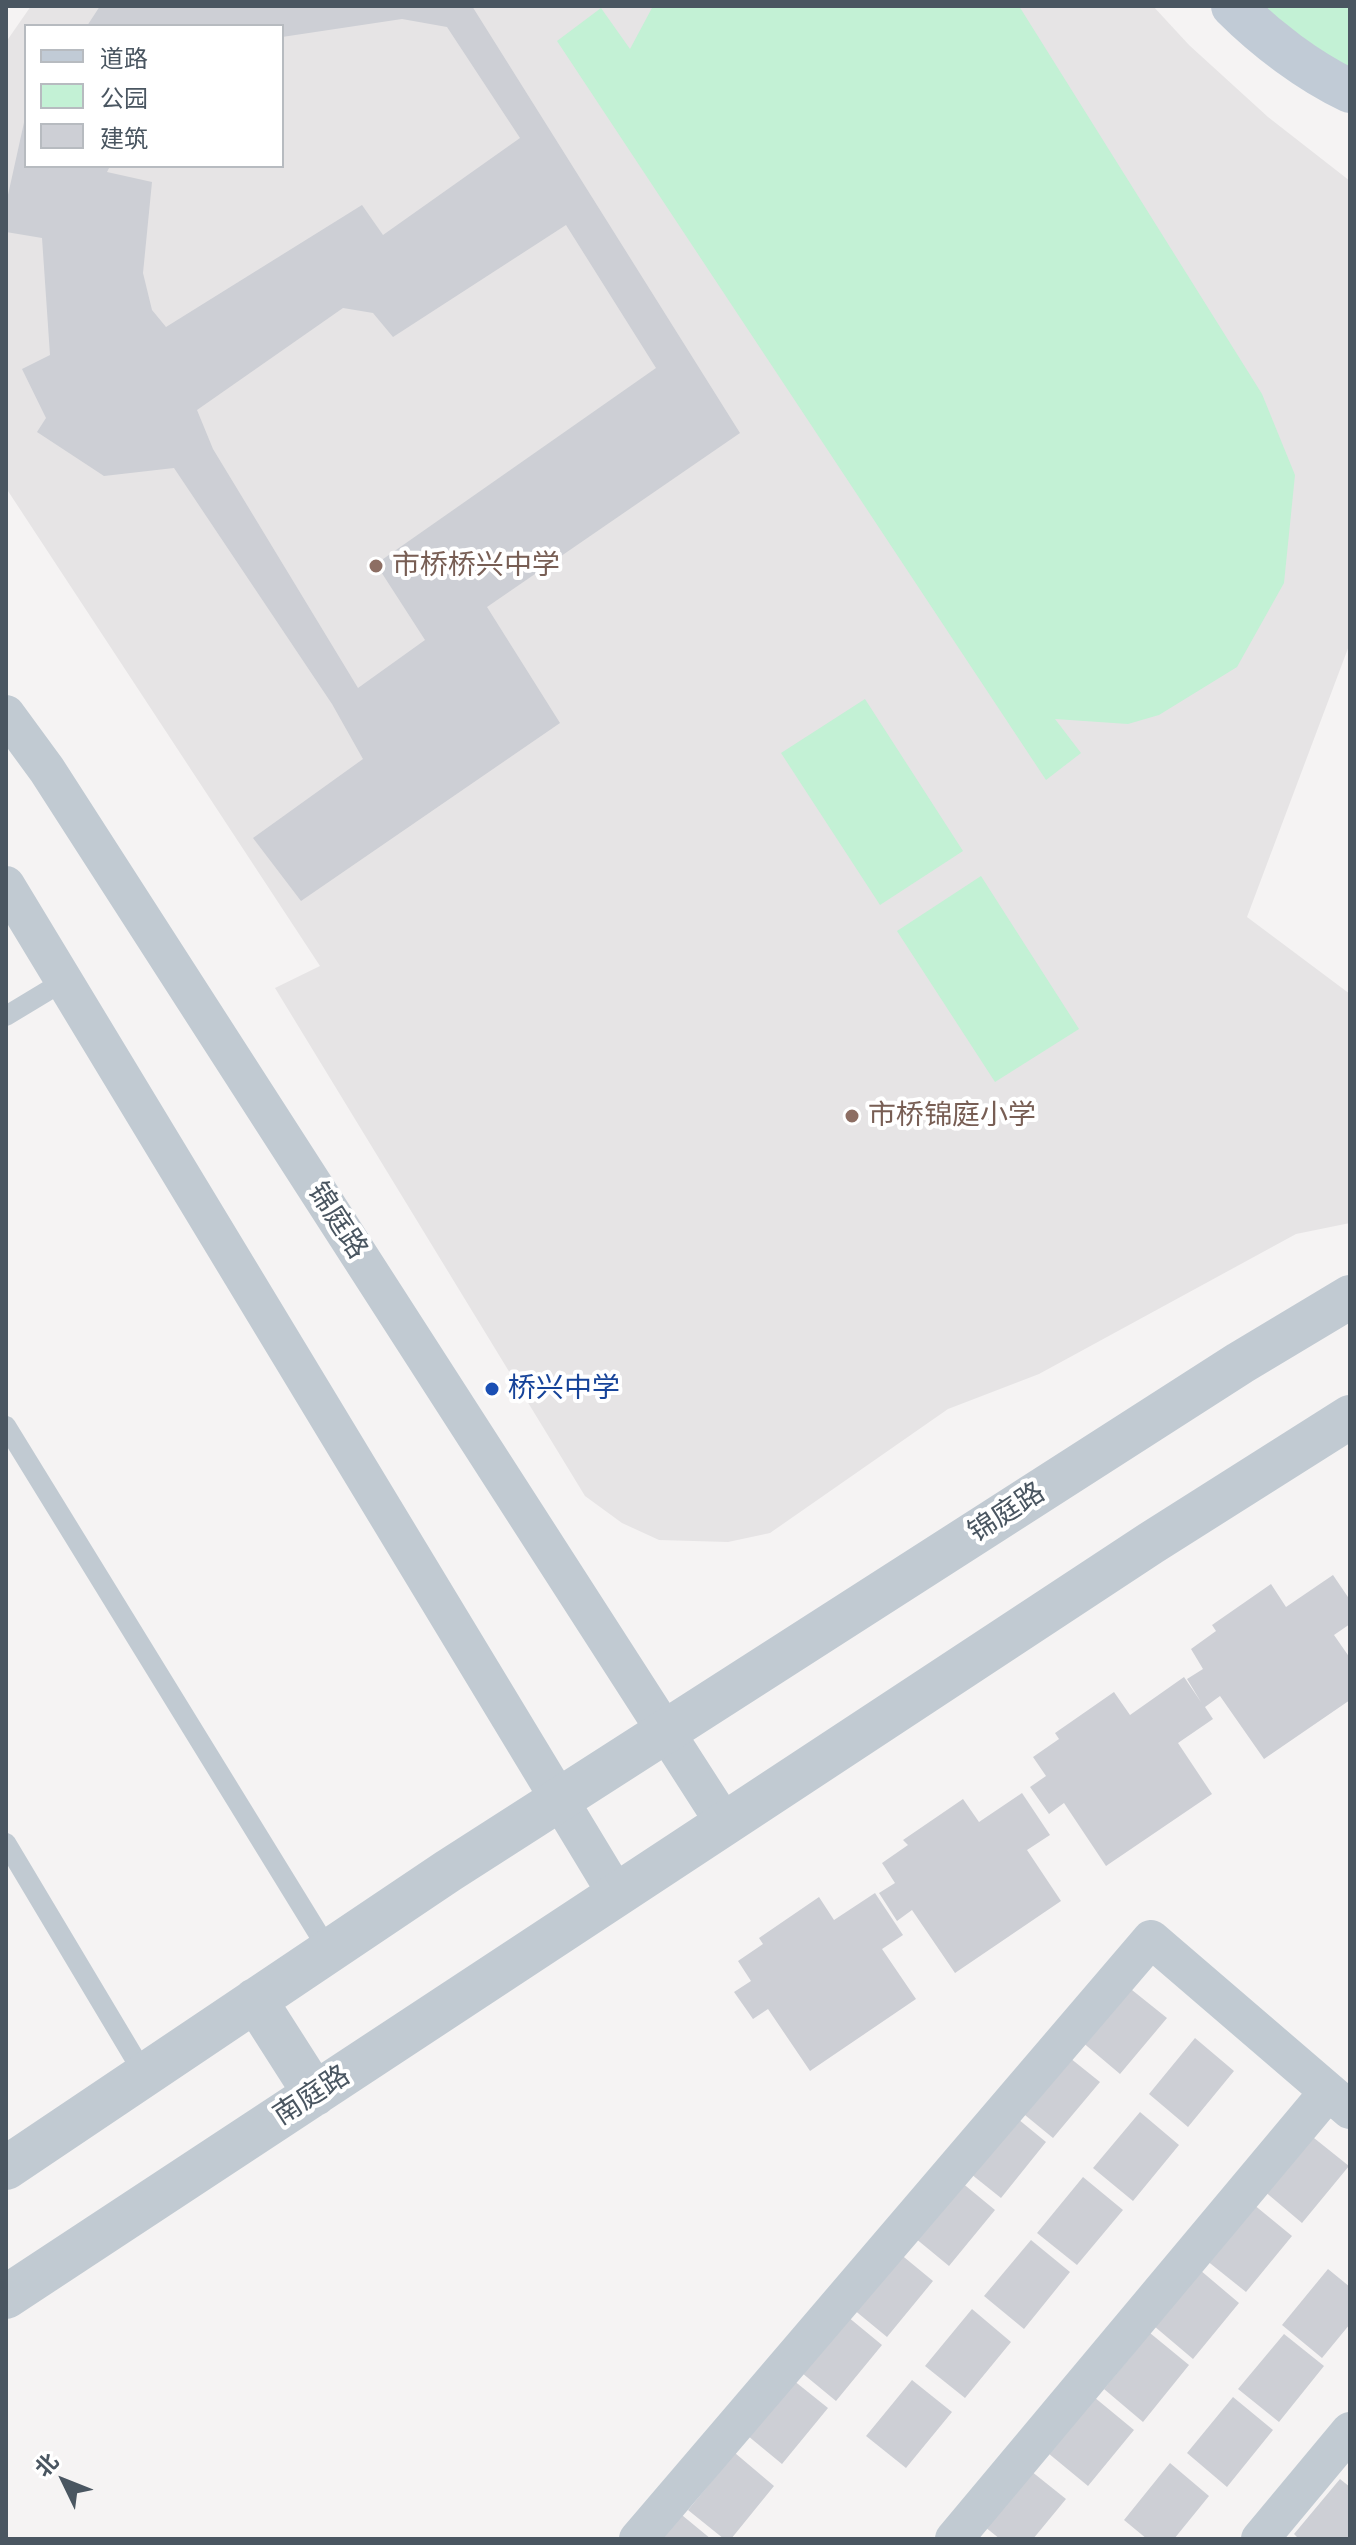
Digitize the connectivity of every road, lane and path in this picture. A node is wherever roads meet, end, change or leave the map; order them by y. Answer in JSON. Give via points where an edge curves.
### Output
{"nodes":[{"id":1,"x":1233,"y":6,"type":"edge"},
{"id":2,"x":1350,"y":91,"type":"edge"},
{"id":3,"x":6,"y":714,"type":"edge"},
{"id":4,"x":6,"y":885,"type":"edge"},
{"id":5,"x":64,"y":981,"type":"junction"},
{"id":6,"x":6,"y":1016,"type":"edge"},
{"id":7,"x":1350,"y":1297,"type":"edge"},
{"id":8,"x":1350,"y":1417,"type":"edge"},
{"id":9,"x":6,"y":1426,"type":"edge"},
{"id":10,"x":665,"y":1731,"type":"junction"},
{"id":11,"x":559,"y":1799,"type":"junction"},
{"id":12,"x":725,"y":1824,"type":"junction"},
{"id":13,"x":6,"y":1843,"type":"edge"},
{"id":14,"x":617,"y":1895,"type":"junction"},
{"id":15,"x":329,"y":1951,"type":"junction"},
{"id":16,"x":255,"y":2000,"type":"junction"},
{"id":17,"x":144,"y":2074,"type":"junction"},
{"id":18,"x":315,"y":2094,"type":"junction"},
{"id":19,"x":1339,"y":2101,"type":"edge"},
{"id":20,"x":6,"y":2168,"type":"edge"},
{"id":21,"x":6,"y":2297,"type":"edge"},
{"id":22,"x":1350,"y":2431,"type":"edge"},
{"id":23,"x":638,"y":2539,"type":"edge"},
{"id":24,"x":954,"y":2539,"type":"edge"},
{"id":25,"x":1260,"y":2539,"type":"edge"}],
"edges":[{"from":1,"to":2,"type":"main road","via":[[1318,73]]},
{"from":3,"to":10,"type":"street","name":"锦庭路","via":[[56,783]]},
{"from":4,"to":5,"type":"street"},
{"from":5,"to":6,"type":"lane"},
{"from":5,"to":11,"type":"street"},
{"from":7,"to":10,"type":"street","name":"锦庭路"},
{"from":8,"to":12,"type":"street"},
{"from":9,"to":15,"type":"lane"},
{"from":10,"to":11,"type":"street","name":"锦庭路"},
{"from":10,"to":12,"type":"street","name":"锦庭路"},
{"from":11,"to":14,"type":"street"},
{"from":11,"to":15,"type":"street"},
{"from":12,"to":14,"type":"street"},
{"from":13,"to":17,"type":"lane"},
{"from":14,"to":18,"type":"street","name":"南庭路"},
{"from":15,"to":16,"type":"street"},
{"from":16,"to":17,"type":"street"},
{"from":16,"to":18,"type":"street"},
{"from":17,"to":20,"type":"street"},
{"from":18,"to":21,"type":"street","name":"南庭路"},
{"from":19,"to":23,"type":"street","via":[[1151,1939]]},
{"from":19,"to":24,"type":"street"},
{"from":22,"to":25,"type":"street"}]}
